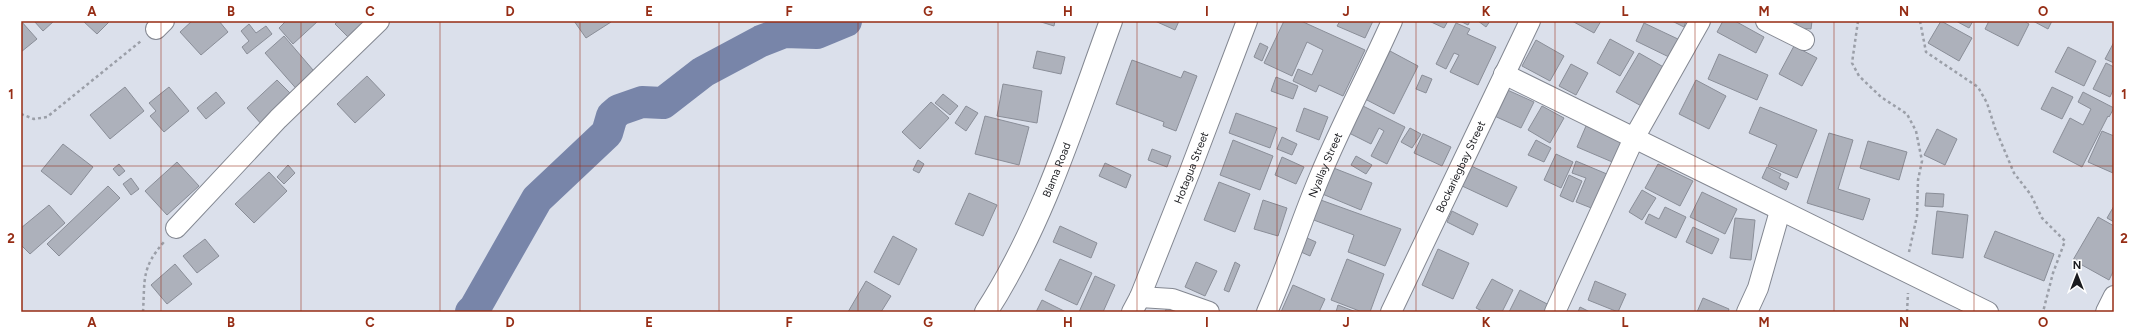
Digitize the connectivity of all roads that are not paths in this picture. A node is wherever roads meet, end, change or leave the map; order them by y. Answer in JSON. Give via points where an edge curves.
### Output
{"nodes":[{"id":1,"x":379,"y":21,"type":"edge"},
{"id":2,"x":1111,"y":21,"type":"edge"},
{"id":3,"x":1247,"y":21,"type":"edge"},
{"id":4,"x":1392,"y":21,"type":"edge"},
{"id":5,"x":1530,"y":21,"type":"edge"},
{"id":6,"x":1700,"y":21,"type":"edge"},
{"id":7,"x":1766,"y":21,"type":"edge"},
{"id":8,"x":1804,"y":40,"type":"dead end"},
{"id":9,"x":1504,"y":74,"type":"junction"},
{"id":10,"x":1634,"y":138,"type":"junction"},
{"id":11,"x":1780,"y":211,"type":"junction"},
{"id":12,"x":176,"y":228,"type":"road end"},
{"id":13,"x":2114,"y":296,"type":"edge"},
{"id":14,"x":1136,"y":305,"type":"edge"},
{"id":15,"x":986,"y":312,"type":"edge"},
{"id":16,"x":1209,"y":312,"type":"edge"},
{"id":17,"x":1267,"y":312,"type":"edge"},
{"id":18,"x":1391,"y":312,"type":"edge"},
{"id":19,"x":1555,"y":312,"type":"edge"},
{"id":20,"x":1747,"y":312,"type":"edge"},
{"id":21,"x":1988,"y":312,"type":"edge"},
{"id":22,"x":2106,"y":312,"type":"edge"}],
"edges":[{"from":1,"to":12,"type":"street","via":[[278,119]]},
{"from":2,"to":15,"type":"street","name":"Blama Road","via":[[1031,230],[1006,282]]},
{"from":3,"to":14,"type":"street","name":"Hotagua Street"},
{"from":4,"to":17,"type":"street","name":"Nyallay Street","via":[[1320,175]]},
{"from":5,"to":9,"type":"street","name":"Bockariegbay Street"},
{"from":6,"to":10,"type":"street"},
{"from":7,"to":8,"type":"street"},
{"from":9,"to":10,"type":"street"},
{"from":9,"to":18,"type":"street","name":"Bockariegbay Street"},
{"from":10,"to":11,"type":"street"},
{"from":10,"to":19,"type":"street"},
{"from":11,"to":20,"type":"street","via":[[1758,288]]},
{"from":11,"to":21,"type":"street"},
{"from":13,"to":22,"type":"street"},
{"from":14,"to":16,"type":"street","via":[[1172,299]]}]}
